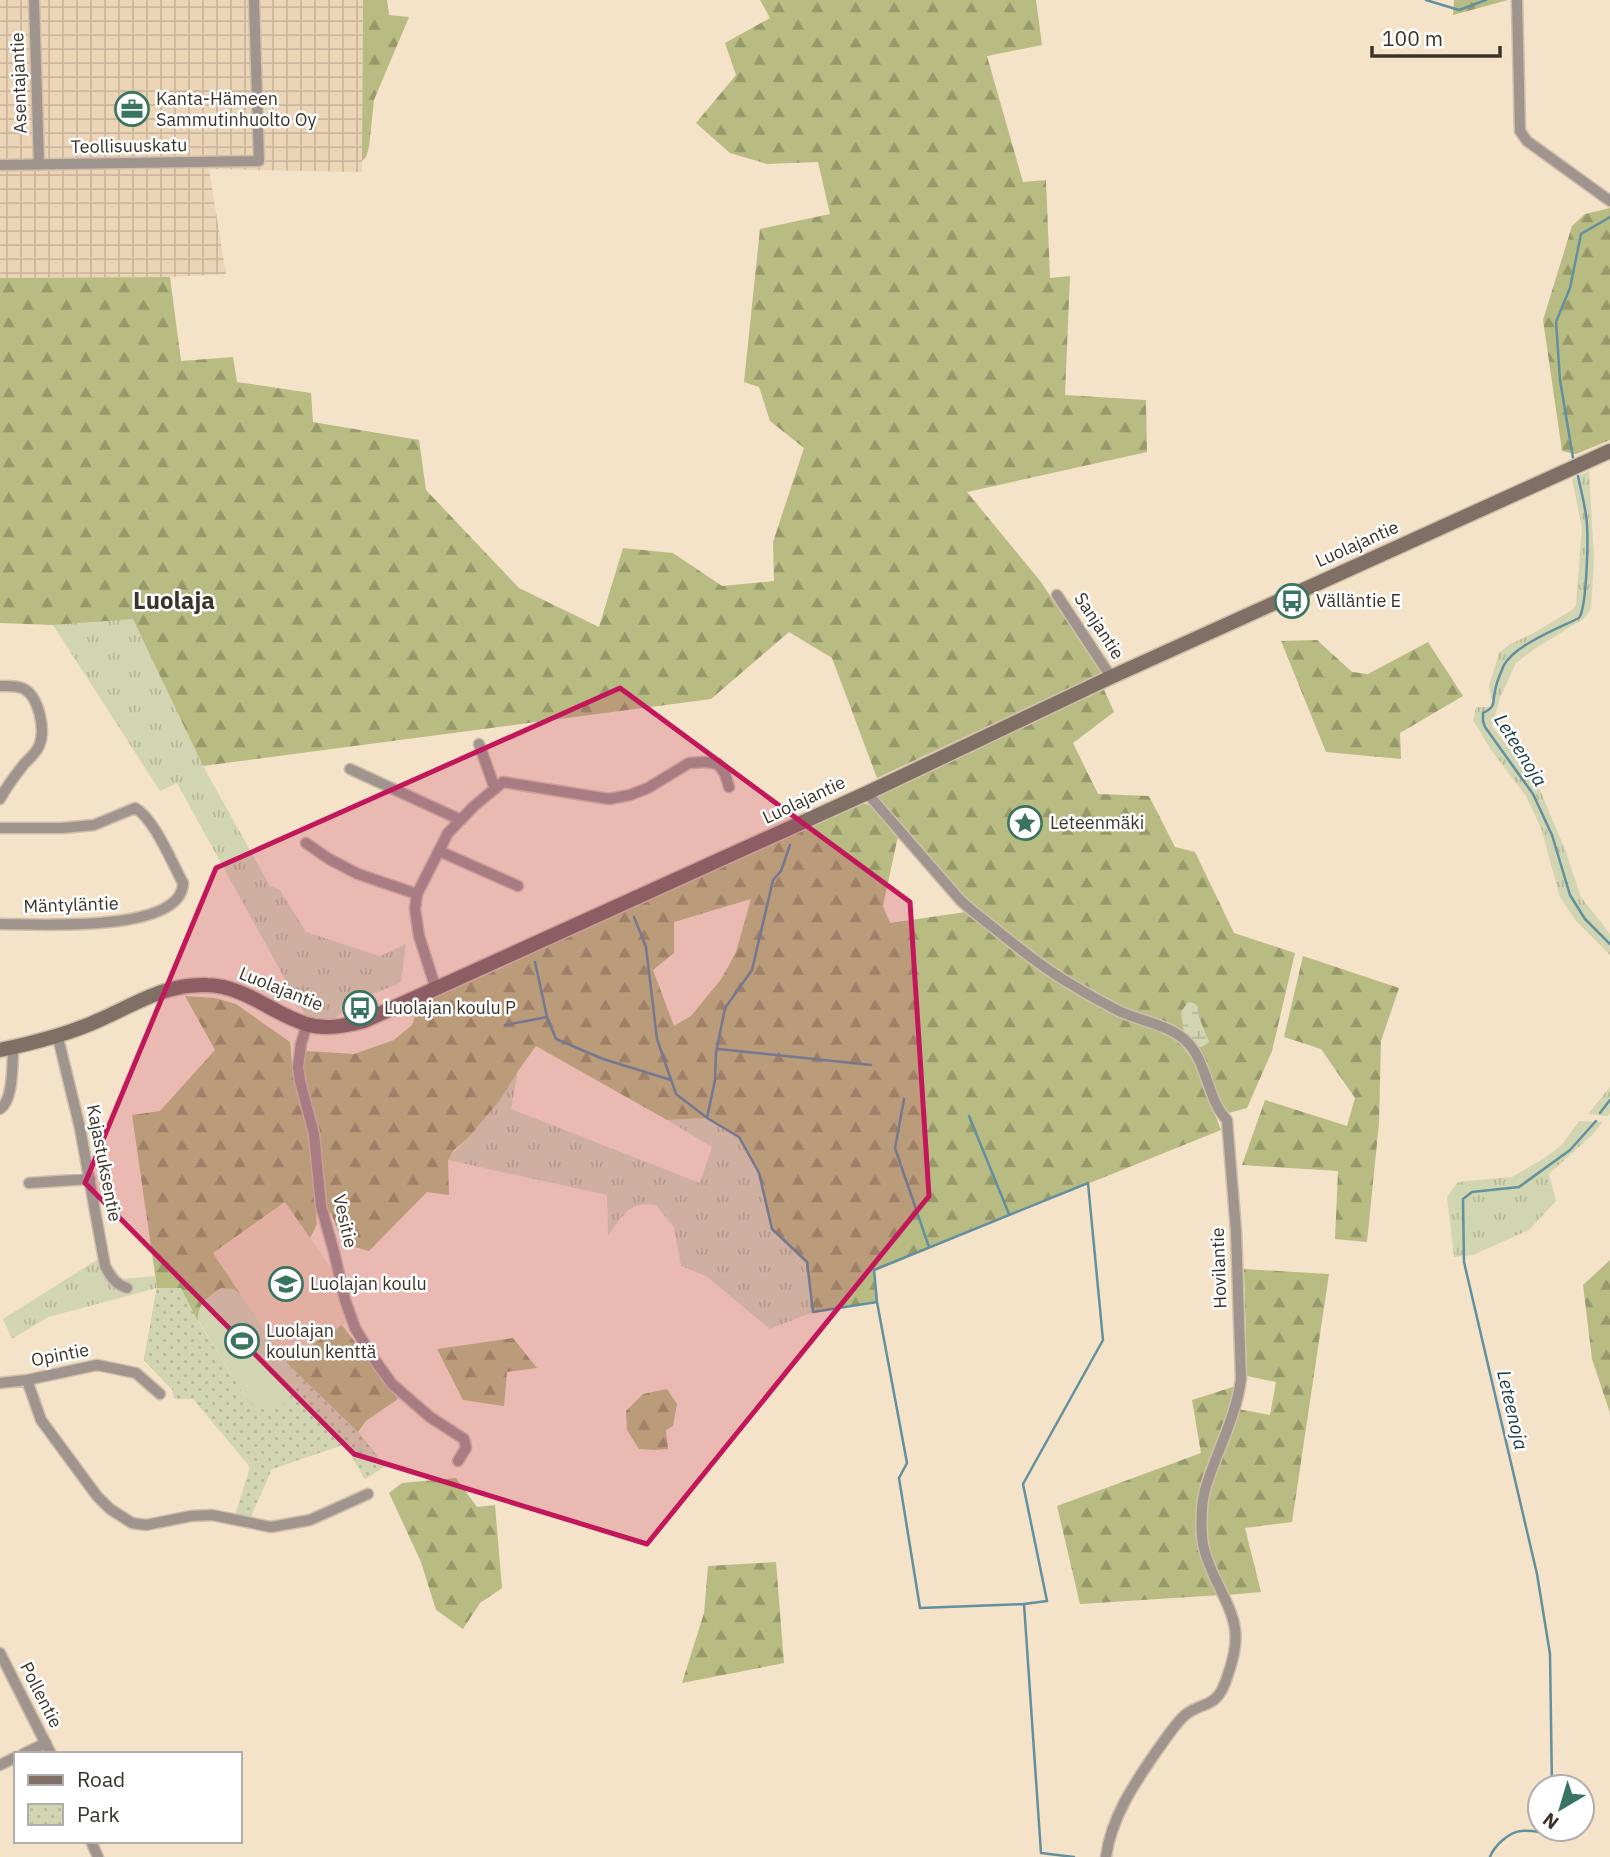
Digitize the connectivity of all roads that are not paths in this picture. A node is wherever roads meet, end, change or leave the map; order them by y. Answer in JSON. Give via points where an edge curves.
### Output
{"nodes":[{"id":1,"x":34,"y":0,"type":"edge"},
{"id":2,"x":254,"y":0,"type":"edge"},
{"id":3,"x":1517,"y":0,"type":"edge"},
{"id":4,"x":0,"y":165,"type":"edge"},
{"id":5,"x":39,"y":165,"type":"junction"},
{"id":6,"x":1610,"y":201,"type":"edge"},
{"id":7,"x":1610,"y":451,"type":"edge"},
{"id":8,"x":1057,"y":595,"type":"dead end"},
{"id":9,"x":1111,"y":677,"type":"junction"},
{"id":10,"x":0,"y":686,"type":"edge"},
{"id":11,"x":479,"y":744,"type":"dead end"},
{"id":12,"x":350,"y":769,"type":"dead end"},
{"id":13,"x":499,"y":785,"type":"junction"},
{"id":14,"x":729,"y":787,"type":"dead end"},
{"id":15,"x":867,"y":793,"type":"junction"},
{"id":16,"x":0,"y":799,"type":"edge"},
{"id":17,"x":461,"y":820,"type":"junction"},
{"id":18,"x":0,"y":828,"type":"edge"},
{"id":19,"x":306,"y":843,"type":"dead end"},
{"id":20,"x":439,"y":851,"type":"junction"},
{"id":21,"x":518,"y":886,"type":"dead end"},
{"id":22,"x":417,"y":894,"type":"junction"},
{"id":23,"x":0,"y":924,"type":"edge"},
{"id":24,"x":436,"y":989,"type":"junction"},
{"id":25,"x":307,"y":1024,"type":"junction"},
{"id":26,"x":55,"y":1037,"type":"junction"},
{"id":27,"x":6,"y":1049,"type":"edge"},
{"id":28,"x":0,"y":1109,"type":"edge"},
{"id":29,"x":90,"y":1179,"type":"junction"},
{"id":30,"x":29,"y":1182,"type":"dead end"},
{"id":31,"x":127,"y":1288,"type":"dead end"},
{"id":32,"x":27,"y":1380,"type":"junction"},
{"id":33,"x":0,"y":1383,"type":"edge"},
{"id":34,"x":160,"y":1394,"type":"dead end"},
{"id":35,"x":458,"y":1461,"type":"dead end"},
{"id":36,"x":368,"y":1494,"type":"dead end"},
{"id":37,"x":0,"y":1653,"type":"edge"},
{"id":38,"x":46,"y":1743,"type":"junction"},
{"id":39,"x":27,"y":1752,"type":"edge"},
{"id":40,"x":50,"y":1752,"type":"edge"},
{"id":41,"x":1106,"y":1857,"type":"edge"}],
"edges":[{"from":1,"to":5,"type":"street","name":"Asentajantie"},
{"from":2,"to":5,"type":"street","name":"Teollisuuskatu","via":[[259,161]]},
{"from":3,"to":6,"type":"street","via":[[1520,131],[1527,141]]},
{"from":4,"to":5,"type":"street","name":"Teollisuuskatu"},
{"from":7,"to":9,"type":"main road","name":"Luolajantie"},
{"from":8,"to":9,"type":"street","name":"Sanjantie"},
{"from":9,"to":15,"type":"main road","name":"Luolajantie"},
{"from":10,"to":16,"type":"street","via":[[25,688],[38,709],[41,731],[40,745]]},
{"from":11,"to":13,"type":"street"},
{"from":12,"to":17,"type":"street"},
{"from":13,"to":14,"type":"street","via":[[608,799],[648,788],[689,763],[706,762],[718,764]]},
{"from":13,"to":17,"type":"street"},
{"from":15,"to":24,"type":"main road","name":"Luolajantie"},
{"from":15,"to":41,"type":"street","name":"Hovilantie","via":[[975,913],[1072,985],[1184,1040],[1227,1120],[1241,1379],[1205,1491],[1202,1542],[1233,1616],[1237,1635],[1233,1661],[1216,1699],[1187,1713],[1134,1785],[1111,1833]]},
{"from":17,"to":20,"type":"street"},
{"from":18,"to":23,"type":"street","name":"Mäntyläntie","via":[[94,825],[135,808],[150,821],[183,883],[177,900],[130,920]]},
{"from":19,"to":22,"type":"street","via":[[358,874]]},
{"from":20,"to":21,"type":"street"},
{"from":20,"to":22,"type":"street"},
{"from":22,"to":24,"type":"street","via":[[419,936]]},
{"from":24,"to":25,"type":"main road","name":"Luolajantie","via":[[364,1021],[336,1027]]},
{"from":25,"to":26,"type":"main road","name":"Luolajantie","via":[[243,992],[192,985],[158,992]]},
{"from":25,"to":35,"type":"street","name":"Vesitie","via":[[298,1067],[314,1134],[321,1206],[345,1300],[355,1328],[392,1384],[464,1439],[466,1448]]},
{"from":26,"to":27,"type":"main road","name":"Luolajantie"},
{"from":26,"to":29,"type":"street","name":"Kajastuksentie"},
{"from":27,"to":28,"type":"street","via":[[13,1054],[8,1100]]},
{"from":29,"to":30,"type":"street"},
{"from":29,"to":31,"type":"street","name":"Kajastuksentie","via":[[105,1266],[111,1278]]},
{"from":32,"to":33,"type":"street","name":"Opintie"},
{"from":32,"to":34,"type":"street","name":"Opintie","via":[[97,1365],[136,1373]]},
{"from":32,"to":36,"type":"street","via":[[41,1420],[97,1496],[132,1523],[212,1515],[271,1527],[310,1520]]},
{"from":37,"to":38,"type":"street","name":"Pollentie"},
{"from":38,"to":39,"type":"street"},
{"from":38,"to":40,"type":"street","name":"Pollentie"}]}
